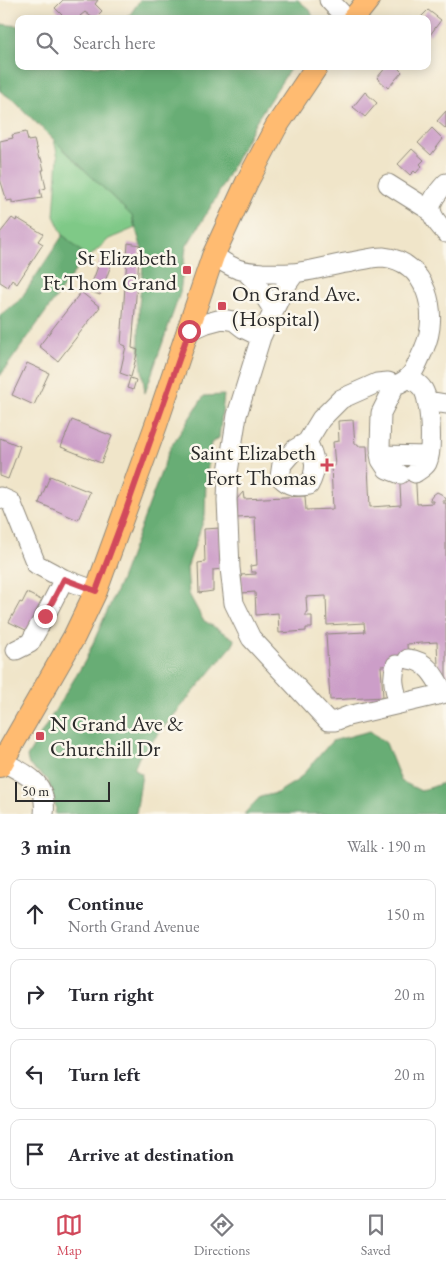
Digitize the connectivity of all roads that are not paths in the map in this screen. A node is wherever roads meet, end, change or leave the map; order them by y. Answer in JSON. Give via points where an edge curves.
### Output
{"nodes":[{"id":1,"x":329,"y":0,"type":"edge"},
{"id":2,"x":368,"y":0,"type":"edge"},
{"id":3,"x":344,"y":15,"type":"edge"},
{"id":4,"x":356,"y":15,"type":"edge"},
{"id":5,"x":314,"y":70,"type":"edge"},
{"id":6,"x":446,"y":183,"type":"edge"},
{"id":7,"x":388,"y":184,"type":"dead end"},
{"id":8,"x":431,"y":210,"type":"junction"},
{"id":9,"x":446,"y":233,"type":"edge"},
{"id":10,"x":213,"y":256,"type":"junction"},
{"id":11,"x":246,"y":272,"type":"junction"},
{"id":12,"x":295,"y":273,"type":"junction"},
{"id":13,"x":274,"y":312,"type":"junction"},
{"id":14,"x":189,"y":331,"type":"junction"},
{"id":15,"x":261,"y":337,"type":"junction"},
{"id":16,"x":403,"y":382,"type":"junction"},
{"id":17,"x":437,"y":403,"type":"edge"},
{"id":18,"x":307,"y":442,"type":"dead end"},
{"id":19,"x":380,"y":455,"type":"junction"},
{"id":20,"x":429,"y":456,"type":"junction"},
{"id":21,"x":0,"y":497,"type":"edge"},
{"id":22,"x":64,"y":579,"type":"junction"},
{"id":23,"x":96,"y":591,"type":"junction"},
{"id":24,"x":16,"y":650,"type":"dead end"},
{"id":25,"x":445,"y":693,"type":"edge"},
{"id":26,"x":399,"y":704,"type":"junction"},
{"id":27,"x":0,"y":762,"type":"edge"},
{"id":28,"x":44,"y":814,"type":"edge"}],
"edges":[{"from":1,"to":3,"type":"street"},
{"from":2,"to":4,"type":"main road"},
{"from":5,"to":10,"type":"main road","via":[[276,127],[246,182]]},
{"from":6,"to":8,"type":"street","via":[[431,202]]},
{"from":7,"to":8,"type":"street"},
{"from":8,"to":9,"type":"street","via":[[434,220]]},
{"from":10,"to":11,"type":"street"},
{"from":10,"to":14,"type":"main road"},
{"from":11,"to":12,"type":"street"},
{"from":11,"to":13,"type":"street"},
{"from":12,"to":13,"type":"street"},
{"from":12,"to":16,"type":"street","via":[[382,257],[412,270],[429,295],[431,326],[429,339]]},
{"from":13,"to":15,"type":"street"},
{"from":14,"to":15,"type":"street","via":[[222,319],[234,321]]},
{"from":14,"to":23,"type":"main road"},
{"from":15,"to":26,"type":"street","via":[[237,415],[228,472],[228,555],[234,603],[251,638],[328,721]]},
{"from":16,"to":17,"type":"street","via":[[423,389]]},
{"from":16,"to":18,"type":"street","via":[[377,383],[341,399],[321,419]]},
{"from":16,"to":19,"type":"street","via":[[381,413]]},
{"from":17,"to":20,"type":"street"},
{"from":19,"to":20,"type":"street"},
{"from":19,"to":20,"type":"street","via":[[387,469],[407,473],[427,464]]},
{"from":21,"to":22,"type":"street","via":[[11,502],[36,564]]},
{"from":22,"to":23,"type":"street"},
{"from":22,"to":24,"type":"street","via":[[30,643]]},
{"from":23,"to":27,"type":"main road","via":[[50,680]]},
{"from":25,"to":26,"type":"street"},
{"from":25,"to":26,"type":"street","via":[[425,665],[415,659],[402,662],[393,674]]},
{"from":27,"to":28,"type":"street","via":[[27,774],[38,783],[45,805]]}]}
